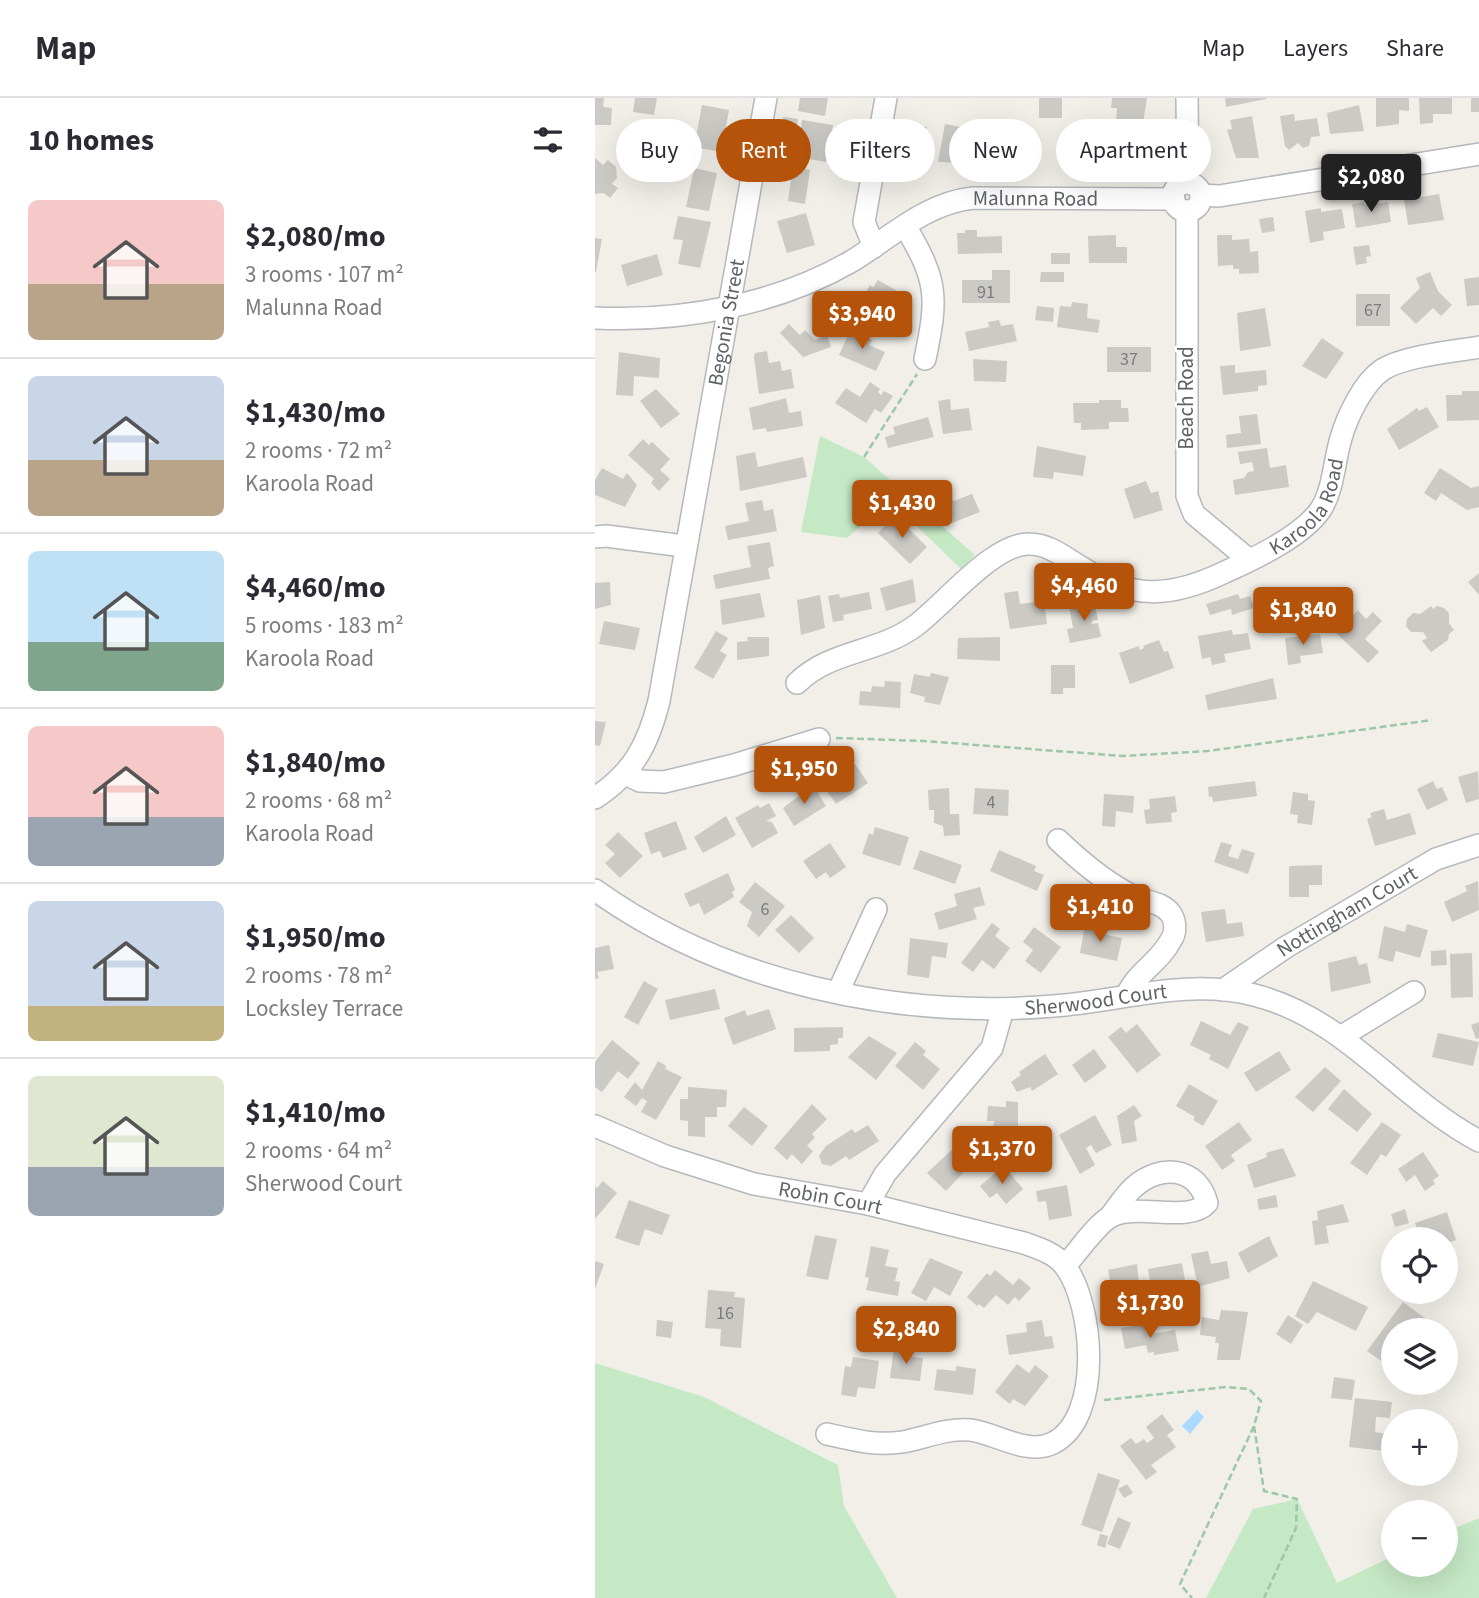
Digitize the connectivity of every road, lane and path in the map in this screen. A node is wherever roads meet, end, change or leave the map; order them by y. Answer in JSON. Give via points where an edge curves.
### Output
{"nodes":[{"id":1,"x":766,"y":98,"type":"edge"},
{"id":2,"x":886,"y":98,"type":"edge"},
{"id":3,"x":1187,"y":98,"type":"edge"},
{"id":4,"x":1479,"y":155,"type":"edge"},
{"id":5,"x":1187,"y":197,"type":"junction"},
{"id":6,"x":905,"y":226,"type":"junction"},
{"id":7,"x":874,"y":247,"type":"junction"},
{"id":8,"x":730,"y":307,"type":"junction"},
{"id":9,"x":595,"y":318,"type":"edge"},
{"id":10,"x":1479,"y":347,"type":"edge"},
{"id":11,"x":925,"y":359,"type":"joint"},
{"id":12,"x":864,"y":457,"type":"dead end"},
{"id":13,"x":595,"y":537,"type":"edge"},
{"id":14,"x":684,"y":546,"type":"junction"},
{"id":15,"x":1248,"y":559,"type":"junction"},
{"id":16,"x":797,"y":683,"type":"dead end"},
{"id":17,"x":1432,"y":720,"type":"dead end"},
{"id":18,"x":819,"y":739,"type":"joint"},
{"id":19,"x":626,"y":774,"type":"junction"},
{"id":20,"x":595,"y":798,"type":"edge"},
{"id":21,"x":1058,"y":840,"type":"dead end"},
{"id":22,"x":1479,"y":845,"type":"edge"},
{"id":23,"x":595,"y":890,"type":"edge"},
{"id":24,"x":876,"y":909,"type":"dead end"},
{"id":25,"x":1223,"y":990,"type":"junction"},
{"id":26,"x":838,"y":992,"type":"junction"},
{"id":27,"x":1414,"y":992,"type":"dead end"},
{"id":28,"x":1127,"y":995,"type":"junction"},
{"id":29,"x":1003,"y":1009,"type":"junction"},
{"id":30,"x":1342,"y":1037,"type":"junction"},
{"id":31,"x":595,"y":1126,"type":"edge"},
{"id":32,"x":1479,"y":1141,"type":"edge"},
{"id":33,"x":868,"y":1205,"type":"junction"},
{"id":34,"x":1110,"y":1217,"type":"dead end"},
{"id":35,"x":1065,"y":1266,"type":"junction"},
{"id":36,"x":1081,"y":1412,"type":"junction"},
{"id":37,"x":1254,"y":1426,"type":"junction"},
{"id":38,"x":827,"y":1434,"type":"dead end"},
{"id":39,"x":1192,"y":1598,"type":"edge"},
{"id":40,"x":1264,"y":1598,"type":"edge"}],
"edges":[{"from":1,"to":8,"type":"street","name":"Begonia Street"},
{"from":2,"to":7,"type":"street","via":[[864,222]]},
{"from":3,"to":5,"type":"street","name":"Beach Road"},
{"from":4,"to":5,"type":"street","name":"Malunna Road","via":[[1219,196]]},
{"from":5,"to":6,"type":"street","name":"Malunna Road","via":[[961,200],[938,206]]},
{"from":5,"to":15,"type":"street","name":"Beach Road","via":[[1187,496],[1194,514]]},
{"from":6,"to":7,"type":"street","name":"Malunna Road"},
{"from":6,"to":11,"type":"street","via":[[928,267],[932,284],[932,325]]},
{"from":7,"to":8,"type":"street","name":"Malunna Road","via":[[806,282]]},
{"from":8,"to":9,"type":"street","name":"Malunna Road","via":[[652,318]]},
{"from":8,"to":14,"type":"street","name":"Begonia Street"},
{"from":10,"to":15,"type":"street","name":"Karoola Road","via":[[1395,364],[1373,377],[1341,435],[1322,506],[1299,532]]},
{"from":11,"to":12,"type":"path"},
{"from":13,"to":14,"type":"street"},
{"from":14,"to":19,"type":"street","name":"Begonia Street","via":[[654,722],[641,755]]},
{"from":15,"to":16,"type":"street","name":"Karoola Road","via":[[1201,582],[1139,593],[1101,580],[1044,546],[1018,544],[991,560],[912,629],[825,662]]},
{"from":17,"to":18,"type":"path","via":[[1208,751],[1123,756],[870,737]]},
{"from":18,"to":19,"type":"street","via":[[664,782],[640,781]]},
{"from":19,"to":20,"type":"street","name":"Begonia Street"},
{"from":21,"to":28,"type":"street","via":[[1125,892],[1161,906],[1171,915],[1172,940],[1132,983]]},
{"from":22,"to":25,"type":"street","name":"Nottingham Court","via":[[1436,859],[1286,947]]},
{"from":23,"to":26,"type":"street","name":"Sherwood Court","via":[[633,915],[700,948],[771,975]]},
{"from":24,"to":26,"type":"street"},
{"from":25,"to":28,"type":"street","name":"Sherwood Court"},
{"from":25,"to":30,"type":"street","name":"Sherwood Court","via":[[1253,995],[1306,1014]]},
{"from":26,"to":29,"type":"street","name":"Sherwood Court","via":[[932,1006]]},
{"from":27,"to":30,"type":"street"},
{"from":28,"to":29,"type":"street","name":"Sherwood Court"},
{"from":29,"to":33,"type":"street","via":[[992,1048],[885,1174]]},
{"from":30,"to":32,"type":"street","name":"Sherwood Court"},
{"from":31,"to":33,"type":"street","name":"Robin Court","via":[[665,1156],[754,1184]]},
{"from":33,"to":35,"type":"street","name":"Robin Court","via":[[1024,1243],[1042,1249]]},
{"from":34,"to":35,"type":"street"},
{"from":35,"to":36,"type":"street","via":[[1077,1288],[1084,1322],[1088,1381]]},
{"from":36,"to":37,"type":"path","via":[[1226,1387],[1249,1389],[1261,1401]]},
{"from":36,"to":38,"type":"street","via":[[1053,1443],[1038,1447],[981,1431],[955,1429],[887,1443]]},
{"from":37,"to":39,"type":"path","via":[[1180,1584]]},
{"from":37,"to":40,"type":"path","via":[[1264,1491],[1297,1499],[1296,1528]]}]}
